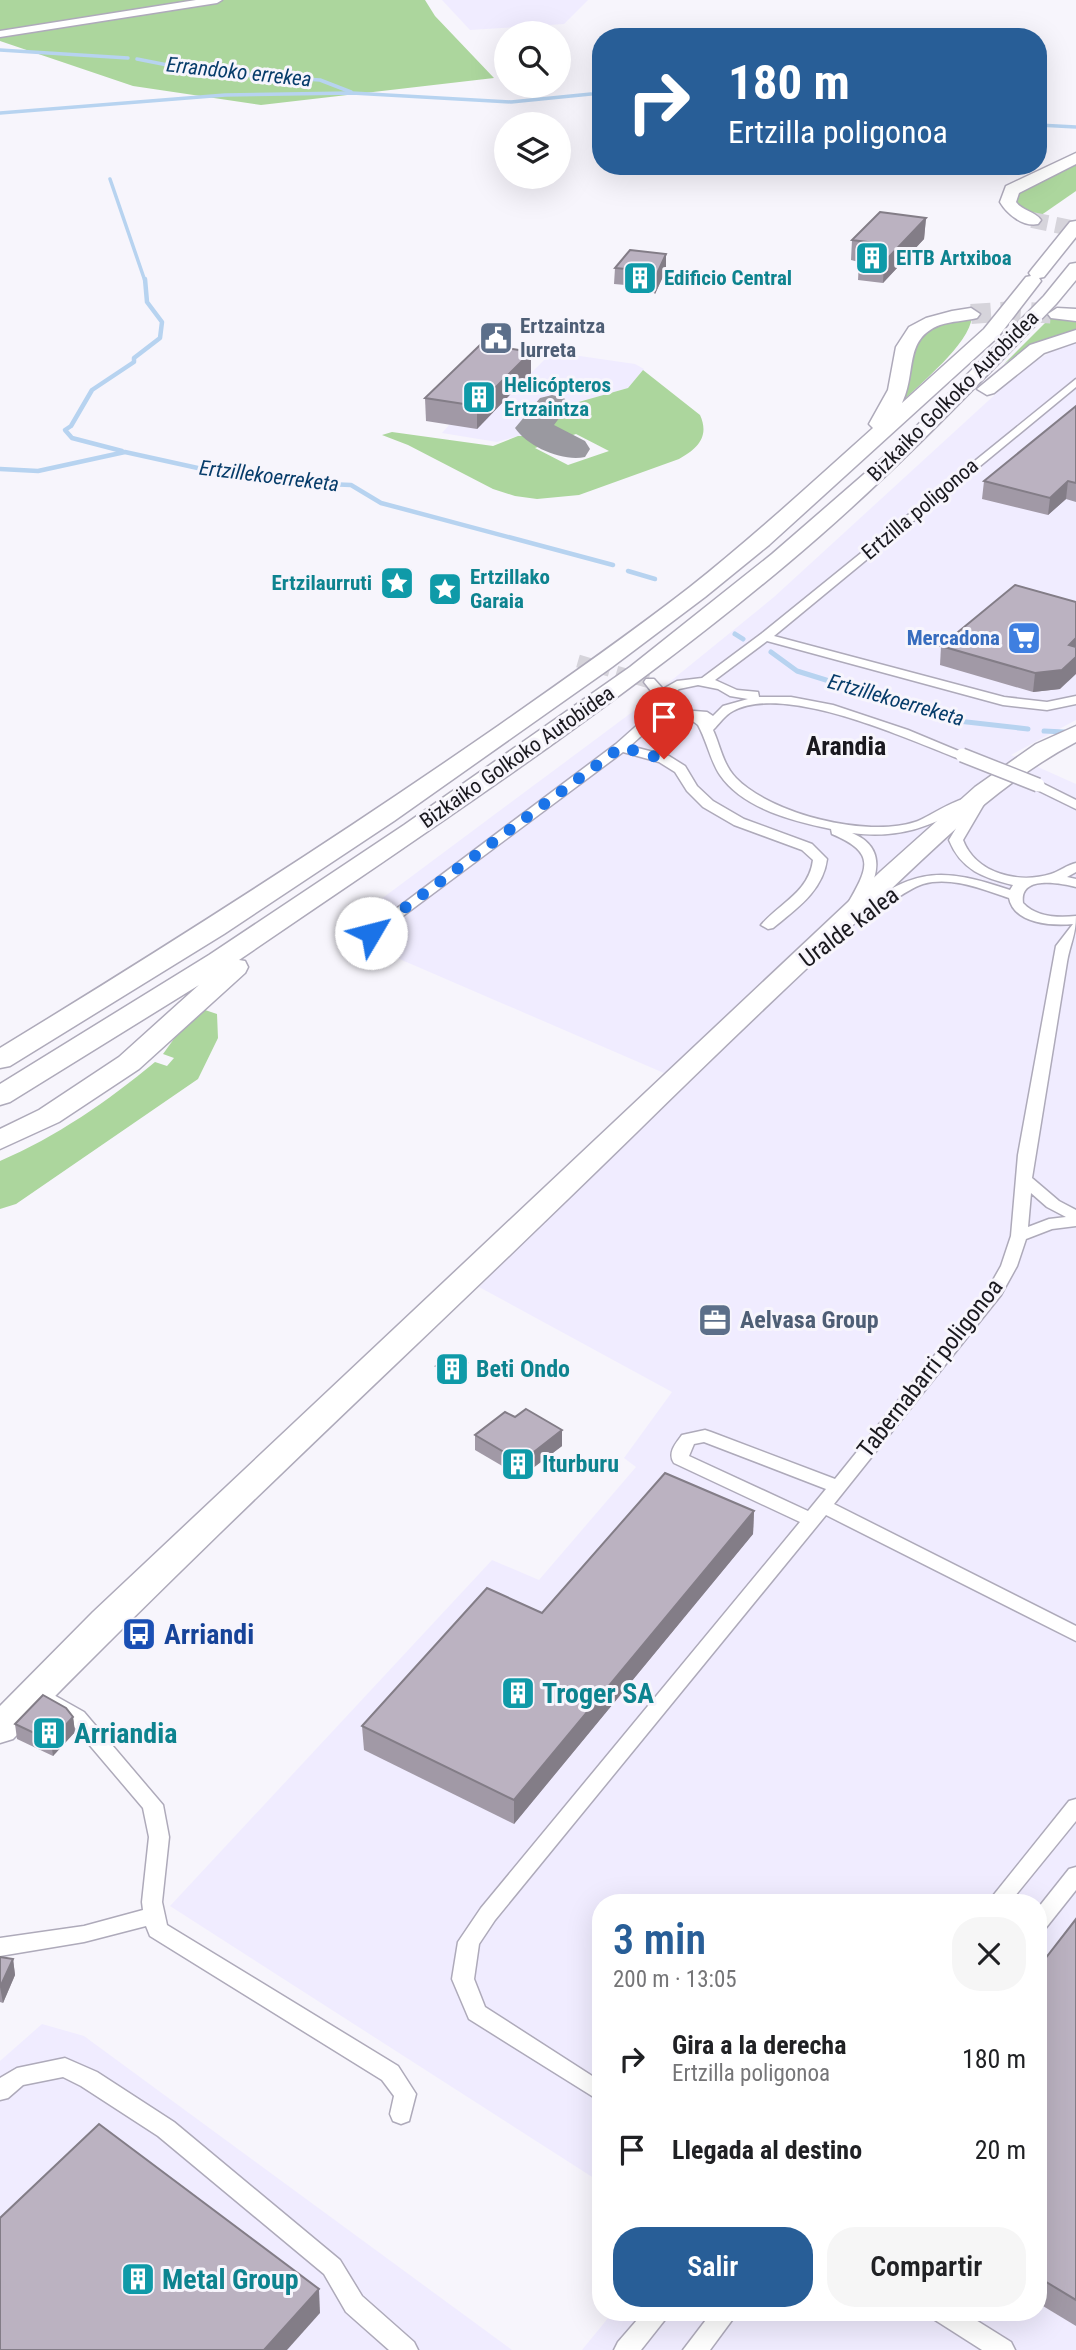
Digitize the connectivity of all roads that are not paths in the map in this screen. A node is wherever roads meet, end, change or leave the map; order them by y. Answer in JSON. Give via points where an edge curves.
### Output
{"nodes":[{"id":1,"x":217,"y":0,"type":"edge"},
{"id":2,"x":0,"y":34,"type":"edge"},
{"id":3,"x":1076,"y":158,"type":"edge"},
{"id":4,"x":1047,"y":172,"type":"edge"},
{"id":5,"x":1042,"y":175,"type":"edge"},
{"id":6,"x":1032,"y":220,"type":"tunnel mouth"},
{"id":7,"x":1076,"y":226,"type":"edge"},
{"id":8,"x":1076,"y":268,"type":"edge"},
{"id":9,"x":971,"y":314,"type":"tunnel mouth"},
{"id":10,"x":1076,"y":335,"type":"edge"},
{"id":11,"x":1076,"y":382,"type":"edge"},
{"id":12,"x":908,"y":446,"type":"junction"},
{"id":13,"x":858,"y":453,"type":"junction"},
{"id":14,"x":765,"y":637,"type":"junction"},
{"id":15,"x":723,"y":668,"type":"junction"},
{"id":16,"x":704,"y":682,"type":"junction"},
{"id":17,"x":678,"y":685,"type":"junction"},
{"id":18,"x":722,"y":686,"type":"junction"},
{"id":19,"x":733,"y":700,"type":"junction"},
{"id":20,"x":1076,"y":700,"type":"edge"},
{"id":21,"x":665,"y":701,"type":"junction"},
{"id":22,"x":680,"y":714,"type":"junction"},
{"id":23,"x":720,"y":714,"type":"junction"},
{"id":24,"x":697,"y":716,"type":"junction"},
{"id":25,"x":654,"y":719,"type":"junction"},
{"id":26,"x":707,"y":728,"type":"junction"},
{"id":27,"x":1076,"y":733,"type":"edge"},
{"id":28,"x":621,"y":747,"type":"junction"},
{"id":29,"x":984,"y":792,"type":"junction"},
{"id":30,"x":1076,"y":805,"type":"edge"},
{"id":31,"x":822,"y":823,"type":"junction"},
{"id":32,"x":414,"y":830,"type":"junction"},
{"id":33,"x":1076,"y":867,"type":"edge"},
{"id":34,"x":1053,"y":878,"type":"junction"},
{"id":35,"x":1076,"y":883,"type":"edge"},
{"id":36,"x":1019,"y":890,"type":"junction"},
{"id":37,"x":849,"y":914,"type":"junction"},
{"id":38,"x":1045,"y":920,"type":"junction"},
{"id":39,"x":1076,"y":920,"type":"edge"},
{"id":40,"x":768,"y":925,"type":"dead end"},
{"id":41,"x":215,"y":928,"type":"junction"},
{"id":42,"x":1076,"y":928,"type":"edge"},
{"id":43,"x":371,"y":933,"type":"dead end"},
{"id":44,"x":1067,"y":950,"type":"edge"},
{"id":45,"x":770,"y":988,"type":"junction"},
{"id":46,"x":0,"y":1037,"type":"edge"},
{"id":47,"x":0,"y":1060,"type":"edge"},
{"id":48,"x":0,"y":1096,"type":"edge"},
{"id":49,"x":0,"y":1140,"type":"edge"},
{"id":50,"x":1026,"y":1181,"type":"junction"},
{"id":51,"x":1076,"y":1219,"type":"edge"},
{"id":52,"x":1019,"y":1236,"type":"junction"},
{"id":53,"x":838,"y":1486,"type":"junction"},
{"id":54,"x":817,"y":1513,"type":"junction"},
{"id":55,"x":106,"y":1621,"type":"junction"},
{"id":56,"x":1076,"y":1634,"type":"edge"},
{"id":57,"x":37,"y":1691,"type":"junction"},
{"id":58,"x":0,"y":1710,"type":"edge"},
{"id":59,"x":0,"y":1729,"type":"edge"},
{"id":60,"x":1076,"y":1807,"type":"edge"},
{"id":61,"x":1076,"y":1875,"type":"edge"},
{"id":62,"x":1005,"y":1894,"type":"edge"},
{"id":63,"x":1047,"y":1912,"type":"edge"},
{"id":64,"x":154,"y":1916,"type":"junction"},
{"id":65,"x":0,"y":1947,"type":"edge"},
{"id":66,"x":592,"y":2087,"type":"edge"},
{"id":67,"x":0,"y":2091,"type":"edge"},
{"id":68,"x":401,"y":2114,"type":"dead end"},
{"id":69,"x":651,"y":2321,"type":"edge"},
{"id":70,"x":719,"y":2321,"type":"edge"},
{"id":71,"x":957,"y":2321,"type":"edge"},
{"id":72,"x":406,"y":2350,"type":"edge"},
{"id":73,"x":626,"y":2350,"type":"edge"},
{"id":74,"x":695,"y":2350,"type":"edge"},
{"id":75,"x":1003,"y":2350,"type":"edge"}],
"edges":[{"from":1,"to":2,"type":"street"},
{"from":3,"to":4,"type":"highway"},
{"from":5,"to":6,"type":"highway","via":[[1012,190],[1008,202]]},
{"from":7,"to":13,"type":"highway","name":"Bizkaiko Golkoko Autobidea","via":[[992,333]]},
{"from":8,"to":12,"type":"highway","name":"Bizkaiko Golkoko Autobidea"},
{"from":9,"to":13,"type":"highway","via":[[939,320],[913,334],[905,346],[901,383],[887,413]]},
{"from":10,"to":12,"type":"highway","via":[[1037,349],[933,435]]},
{"from":11,"to":14,"type":"street","name":"Ertzilla poligonoa"},
{"from":12,"to":32,"type":"highway","name":"Bizkaiko Golkoko Autobidea","via":[[780,559],[638,672]]},
{"from":13,"to":41,"type":"highway","name":"Bizkaiko Golkoko Autobidea","via":[[750,549],[604,662],[385,816]]},
{"from":14,"to":15,"type":"street","name":"Ertzilla poligonoa"},
{"from":14,"to":20,"type":"street","via":[[1003,701],[1047,706]]},
{"from":15,"to":16,"type":"street","name":"Ertzilla poligonoa"},
{"from":15,"to":18,"type":"street"},
{"from":16,"to":17,"type":"street"},
{"from":16,"to":18,"type":"street"},
{"from":17,"to":21,"type":"street","via":[[665,693]]},
{"from":17,"to":21,"type":"street","via":[[650,682]]},
{"from":18,"to":19,"type":"street"},
{"from":19,"to":23,"type":"street"},
{"from":19,"to":30,"type":"street","bridge":true,"via":[[774,698],[821,706],[962,755]]},
{"from":21,"to":22,"type":"street"},
{"from":21,"to":25,"type":"street"},
{"from":22,"to":24,"type":"street"},
{"from":22,"to":25,"type":"street"},
{"from":23,"to":24,"type":"street"},
{"from":23,"to":26,"type":"street"},
{"from":24,"to":26,"type":"street"},
{"from":25,"to":28,"type":"street"},
{"from":26,"to":31,"type":"street","via":[[718,764],[731,781],[767,804]]},
{"from":27,"to":29,"type":"highway"},
{"from":28,"to":40,"type":"street","via":[[664,759],[680,769],[708,804],[739,822],[807,848],[820,859],[821,871]]},
{"from":28,"to":43,"type":"street"},
{"from":29,"to":31,"type":"street","via":[[926,824],[904,829]]},
{"from":29,"to":36,"type":"street","via":[[956,840],[959,852],[968,863]]},
{"from":29,"to":37,"type":"highway"},
{"from":31,"to":37,"type":"street","via":[[859,843],[873,863]]},
{"from":32,"to":48,"type":"highway","name":"Bizkaiko Golkoko Autobidea","via":[[219,961]]},
{"from":32,"to":49,"type":"highway","via":[[236,967],[129,1063],[49,1116]]},
{"from":33,"to":34,"type":"street"},
{"from":34,"to":35,"type":"street"},
{"from":34,"to":36,"type":"street"},
{"from":36,"to":38,"type":"street","via":[[1016,903],[1022,910]]},
{"from":36,"to":45,"type":"street","name":"Uralde kalea","via":[[961,878],[913,880],[888,893]]},
{"from":37,"to":45,"type":"highway"},
{"from":38,"to":39,"type":"street"},
{"from":38,"to":44,"type":"street"},
{"from":41,"to":46,"type":"highway"},
{"from":41,"to":47,"type":"highway","name":"Bizkaiko Golkoko Autobidea"},
{"from":42,"to":44,"type":"street"},
{"from":44,"to":50,"type":"street","name":"Tabernabarri poligonoa","via":[[1026,1155]]},
{"from":45,"to":55,"type":"highway"},
{"from":50,"to":51,"type":"street"},
{"from":50,"to":52,"type":"street","name":"Tabernabarri poligonoa"},
{"from":51,"to":52,"type":"street"},
{"from":52,"to":53,"type":"street","name":"Tabernabarri poligonoa","via":[[995,1291]]},
{"from":53,"to":54,"type":"street","name":"Tabernabarri poligonoa"},
{"from":53,"to":54,"type":"street","via":[[705,1436],[688,1439],[681,1450],[680,1458],[694,1467]]},
{"from":54,"to":56,"type":"street"},
{"from":54,"to":66,"type":"street","name":"Tabernabarri poligonoa","via":[[469,1942],[463,1979],[477,2012]]},
{"from":55,"to":57,"type":"highway"},
{"from":55,"to":58,"type":"highway"},
{"from":57,"to":59,"type":"highway"},
{"from":57,"to":64,"type":"street","via":[[76,1717],[153,1805],[159,1837]]},
{"from":60,"to":62,"type":"street"},
{"from":61,"to":63,"type":"street"},
{"from":64,"to":65,"type":"street","via":[[84,1934]]},
{"from":64,"to":68,"type":"street","via":[[157,1930],[390,2073],[405,2094]]},
{"from":67,"to":72,"type":"street","via":[[17,2077],[65,2067],[89,2079],[166,2129],[332,2267],[354,2304]]},
{"from":69,"to":73,"type":"street"},
{"from":70,"to":74,"type":"street"},
{"from":71,"to":75,"type":"street"}]}
